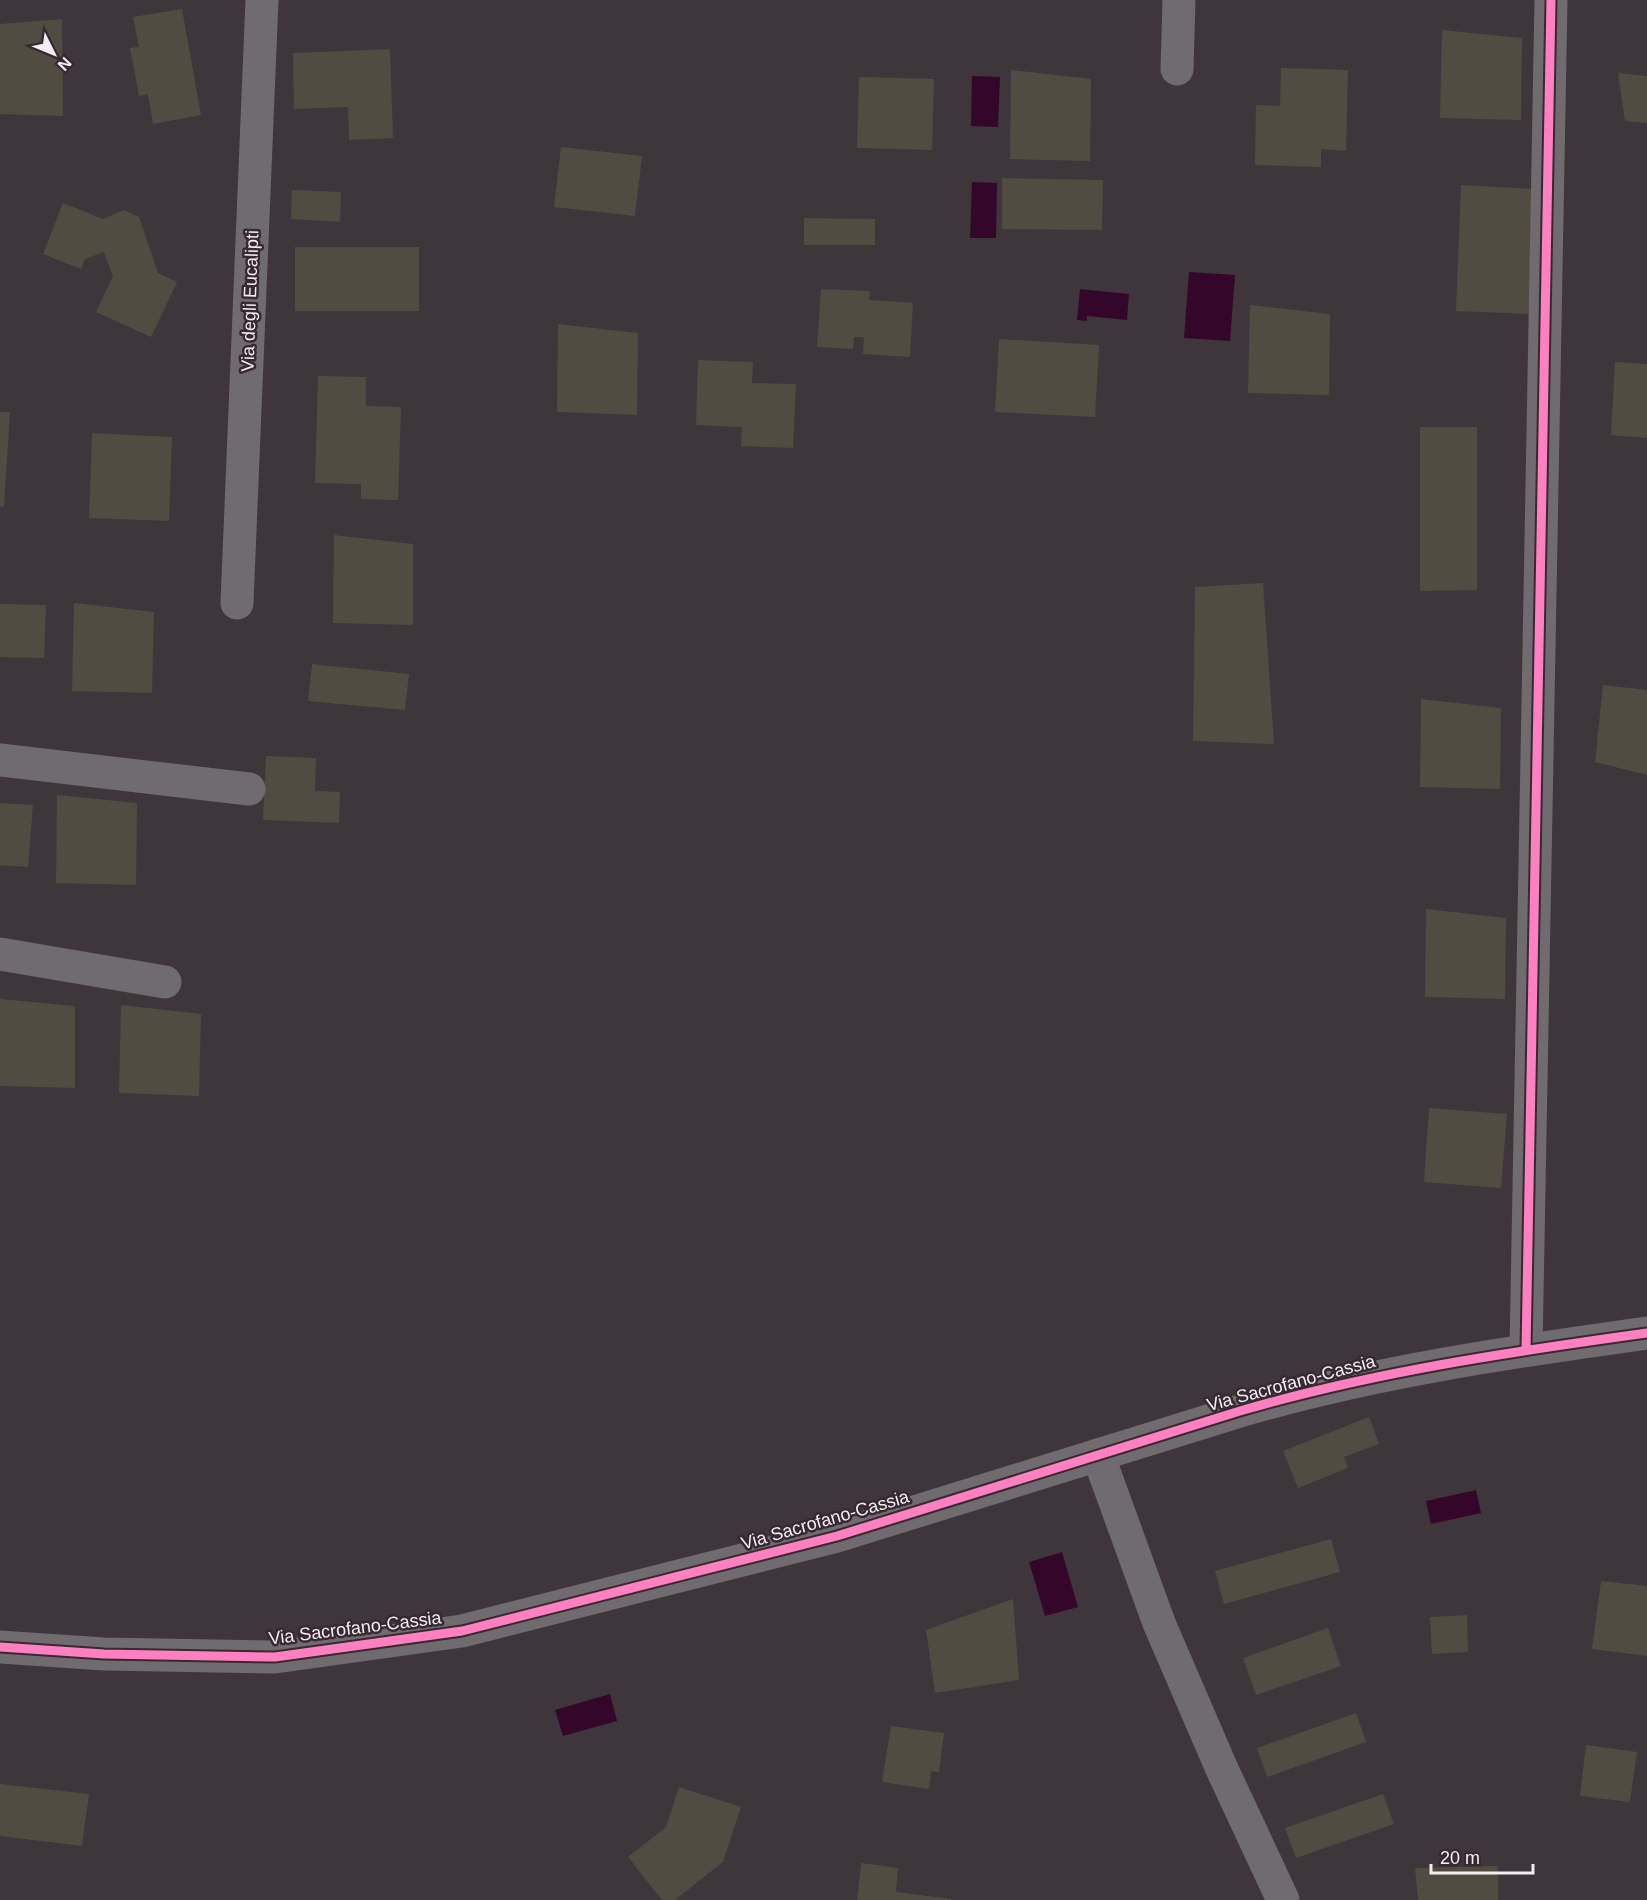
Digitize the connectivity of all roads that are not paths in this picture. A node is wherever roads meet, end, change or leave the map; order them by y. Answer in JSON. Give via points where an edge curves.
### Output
{"nodes":[{"id":1,"x":262,"y":0,"type":"edge"},
{"id":2,"x":1179,"y":0,"type":"edge"},
{"id":3,"x":1551,"y":0,"type":"edge"},
{"id":4,"x":1177,"y":69,"type":"dead end"},
{"id":5,"x":237,"y":603,"type":"dead end"},
{"id":6,"x":0,"y":760,"type":"edge"},
{"id":7,"x":249,"y":789,"type":"dead end"},
{"id":8,"x":0,"y":954,"type":"edge"},
{"id":9,"x":165,"y":982,"type":"dead end"},
{"id":10,"x":1647,"y":1333,"type":"edge"},
{"id":11,"x":1526,"y":1350,"type":"junction"},
{"id":12,"x":1098,"y":1455,"type":"junction"},
{"id":13,"x":0,"y":1647,"type":"edge"},
{"id":14,"x":1284,"y":1900,"type":"edge"}],
"edges":[{"from":1,"to":5,"type":"street","name":"Via degli Eucalipti"},
{"from":2,"to":4,"type":"street"},
{"from":3,"to":11,"type":"street"},
{"from":6,"to":7,"type":"street"},
{"from":8,"to":9,"type":"street"},
{"from":10,"to":11,"type":"street","name":"Via Sacrofano-Cassia"},
{"from":11,"to":12,"type":"street","name":"Via Sacrofano-Cassia","via":[[1336,1385]]},
{"from":12,"to":13,"type":"street","name":"Via Sacrofano-Cassia","via":[[837,1536],[462,1631],[275,1657],[104,1654]]},
{"from":12,"to":14,"type":"street","via":[[1159,1623]]}]}
